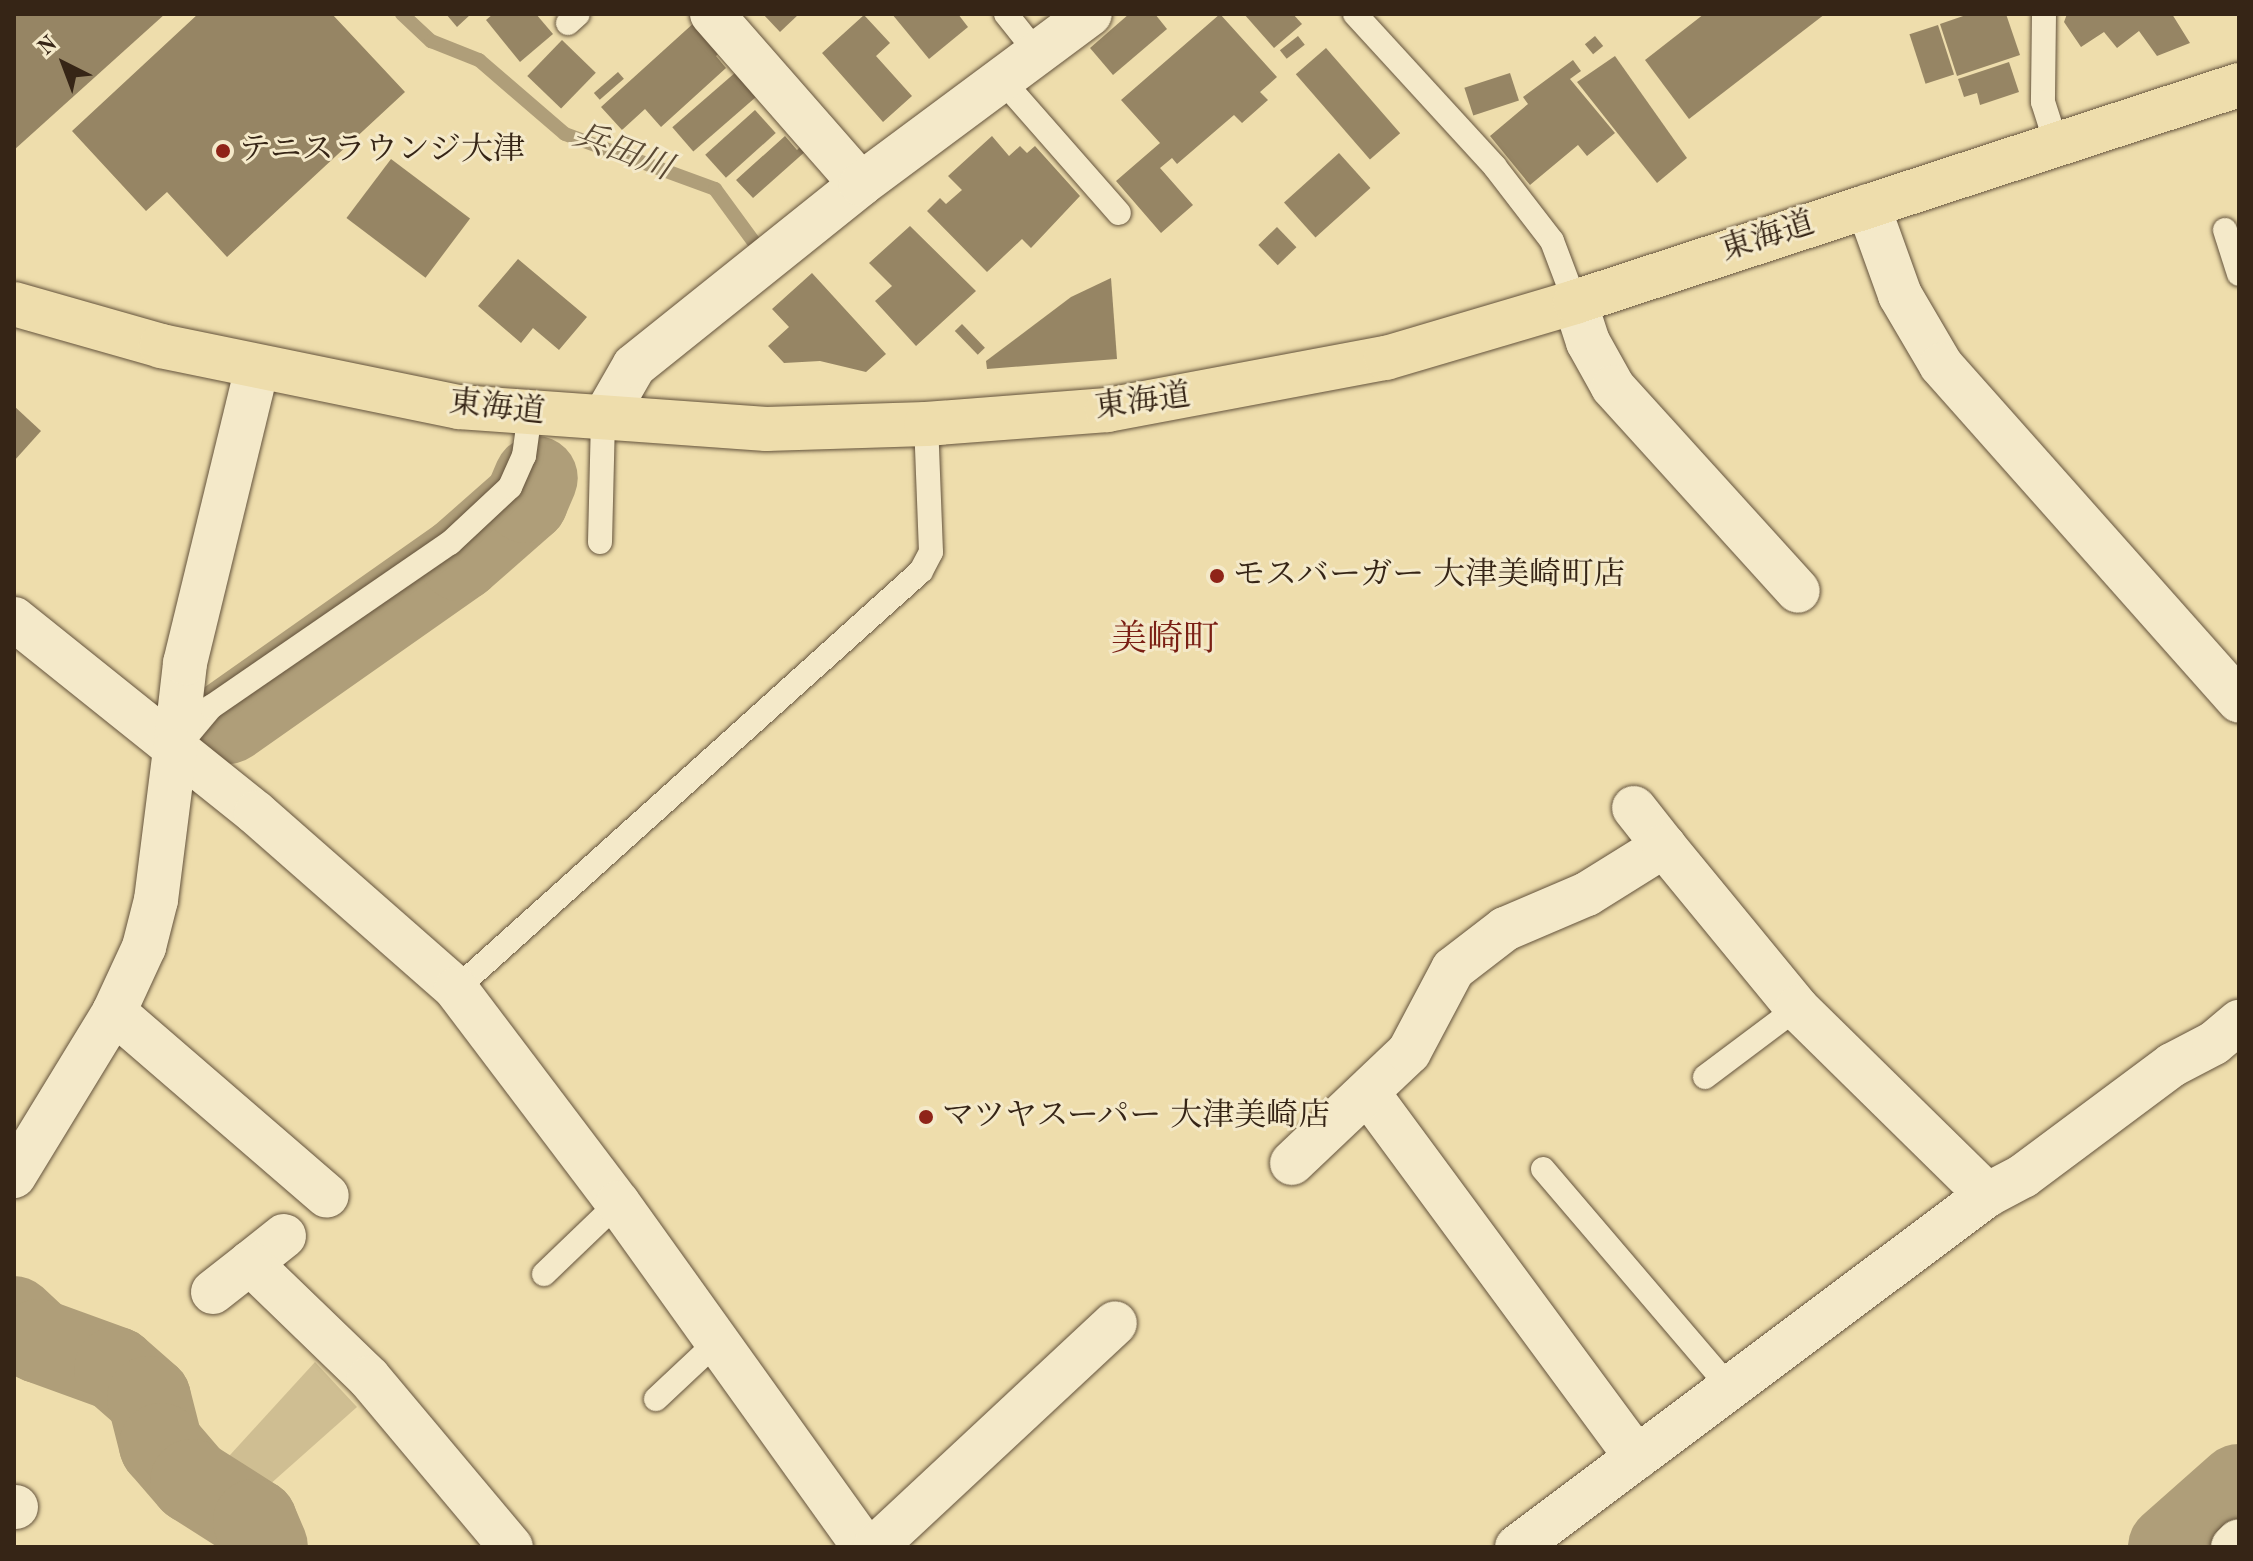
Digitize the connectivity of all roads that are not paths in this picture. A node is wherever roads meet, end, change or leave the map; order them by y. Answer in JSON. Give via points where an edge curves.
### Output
{"nodes":[{"id":1,"x":712,"y":14,"type":"edge"},
{"id":2,"x":1006,"y":14,"type":"edge"},
{"id":3,"x":1090,"y":14,"type":"edge"},
{"id":4,"x":1355,"y":14,"type":"edge"},
{"id":5,"x":2044,"y":14,"type":"edge"},
{"id":6,"x":1037,"y":53,"type":"junction"},
{"id":7,"x":1002,"y":80,"type":"junction"},
{"id":8,"x":2239,"y":85,"type":"edge"},
{"id":9,"x":2057,"y":146,"type":"junction"},
{"id":10,"x":861,"y":184,"type":"junction"},
{"id":11,"x":1868,"y":206,"type":"junction"},
{"id":12,"x":1119,"y":213,"type":"dead end"},
{"id":13,"x":2225,"y":230,"type":"dead end"},
{"id":14,"x":2239,"y":274,"type":"edge"},
{"id":15,"x":1575,"y":302,"type":"junction"},
{"id":16,"x":14,"y":304,"type":"edge"},
{"id":17,"x":257,"y":368,"type":"junction"},
{"id":18,"x":530,"y":413,"type":"junction"},
{"id":19,"x":603,"y":420,"type":"junction"},
{"id":20,"x":926,"y":424,"type":"junction"},
{"id":21,"x":600,"y":542,"type":"dead end"},
{"id":22,"x":1798,"y":591,"type":"dead end"},
{"id":23,"x":14,"y":619,"type":"edge"},
{"id":24,"x":2239,"y":701,"type":"edge"},
{"id":25,"x":175,"y":750,"type":"junction"},
{"id":26,"x":1634,"y":808,"type":"dead end"},
{"id":27,"x":1664,"y":846,"type":"junction"},
{"id":28,"x":456,"y":989,"type":"junction"},
{"id":29,"x":1797,"y":1008,"type":"junction"},
{"id":30,"x":114,"y":1012,"type":"junction"},
{"id":31,"x":2239,"y":1022,"type":"edge"},
{"id":32,"x":1705,"y":1077,"type":"dead end"},
{"id":33,"x":1368,"y":1093,"type":"junction"},
{"id":34,"x":1292,"y":1163,"type":"dead end"},
{"id":35,"x":1543,"y":1169,"type":"dead end"},
{"id":36,"x":14,"y":1176,"type":"edge"},
{"id":37,"x":1987,"y":1195,"type":"junction"},
{"id":38,"x":327,"y":1196,"type":"dead end"},
{"id":39,"x":618,"y":1203,"type":"junction"},
{"id":40,"x":284,"y":1236,"type":"dead end"},
{"id":41,"x":250,"y":1263,"type":"junction"},
{"id":42,"x":544,"y":1274,"type":"dead end"},
{"id":43,"x":213,"y":1292,"type":"dead end"},
{"id":44,"x":1115,"y":1323,"type":"dead end"},
{"id":45,"x":717,"y":1342,"type":"junction"},
{"id":46,"x":1731,"y":1389,"type":"junction"},
{"id":47,"x":656,"y":1399,"type":"dead end"},
{"id":48,"x":1637,"y":1458,"type":"junction"},
{"id":49,"x":2239,"y":1541,"type":"edge"},
{"id":50,"x":511,"y":1547,"type":"edge"},
{"id":51,"x":864,"y":1547,"type":"edge"},
{"id":52,"x":875,"y":1547,"type":"edge"},
{"id":53,"x":1517,"y":1547,"type":"edge"},
{"id":54,"x":2233,"y":1547,"type":"edge"}],
"edges":[{"from":1,"to":10,"type":"street"},
{"from":2,"to":6,"type":"lane"},
{"from":3,"to":6,"type":"street"},
{"from":4,"to":15,"type":"lane","via":[[1552,241]]},
{"from":5,"to":9,"type":"lane","via":[[2043,102]]},
{"from":6,"to":7,"type":"street"},
{"from":7,"to":10,"type":"street"},
{"from":7,"to":12,"type":"lane"},
{"from":8,"to":9,"type":"highway","name":"東海道"},
{"from":9,"to":11,"type":"highway","name":"東海道"},
{"from":10,"to":19,"type":"street","via":[[634,366]]},
{"from":11,"to":15,"type":"highway","name":"東海道"},
{"from":11,"to":24,"type":"street","via":[[1900,295],[1941,365]]},
{"from":13,"to":14,"type":"lane"},
{"from":15,"to":20,"type":"highway","name":"東海道","via":[[1386,358],[1206,395],[1107,410]]},
{"from":15,"to":22,"type":"street","via":[[1588,342],[1613,387]]},
{"from":16,"to":17,"type":"highway","name":"東海道","via":[[131,339]]},
{"from":17,"to":18,"type":"highway","name":"東海道","via":[[459,407]]},
{"from":17,"to":25,"type":"street","via":[[185,663]]},
{"from":18,"to":19,"type":"highway","name":"東海道"},
{"from":18,"to":25,"type":"lane","via":[[524,456],[510,487],[450,543],[211,707]]},
{"from":19,"to":20,"type":"highway","name":"東海道","via":[[766,429]]},
{"from":19,"to":21,"type":"lane"},
{"from":20,"to":28,"type":"lane","via":[[931,552],[921,571]]},
{"from":23,"to":25,"type":"street"},
{"from":25,"to":28,"type":"street","via":[[256,813]]},
{"from":25,"to":30,"type":"street","via":[[156,900],[144,947]]},
{"from":26,"to":27,"type":"street"},
{"from":27,"to":29,"type":"street"},
{"from":27,"to":33,"type":"street","via":[[1587,894],[1505,929],[1453,969],[1409,1052]]},
{"from":28,"to":39,"type":"street"},
{"from":29,"to":32,"type":"lane"},
{"from":29,"to":37,"type":"street"},
{"from":30,"to":36,"type":"street"},
{"from":30,"to":38,"type":"street"},
{"from":31,"to":37,"type":"street","via":[[2023,1176]]},
{"from":33,"to":34,"type":"street"},
{"from":33,"to":48,"type":"street"},
{"from":35,"to":46,"type":"lane"},
{"from":37,"to":46,"type":"street"},
{"from":39,"to":42,"type":"lane"},
{"from":39,"to":45,"type":"street"},
{"from":40,"to":41,"type":"street"},
{"from":41,"to":43,"type":"street"},
{"from":41,"to":50,"type":"street","via":[[369,1378]]},
{"from":44,"to":52,"type":"street"},
{"from":45,"to":47,"type":"lane"},
{"from":45,"to":51,"type":"street"},
{"from":46,"to":48,"type":"street"},
{"from":48,"to":53,"type":"street"},
{"from":49,"to":54,"type":"street"}]}
